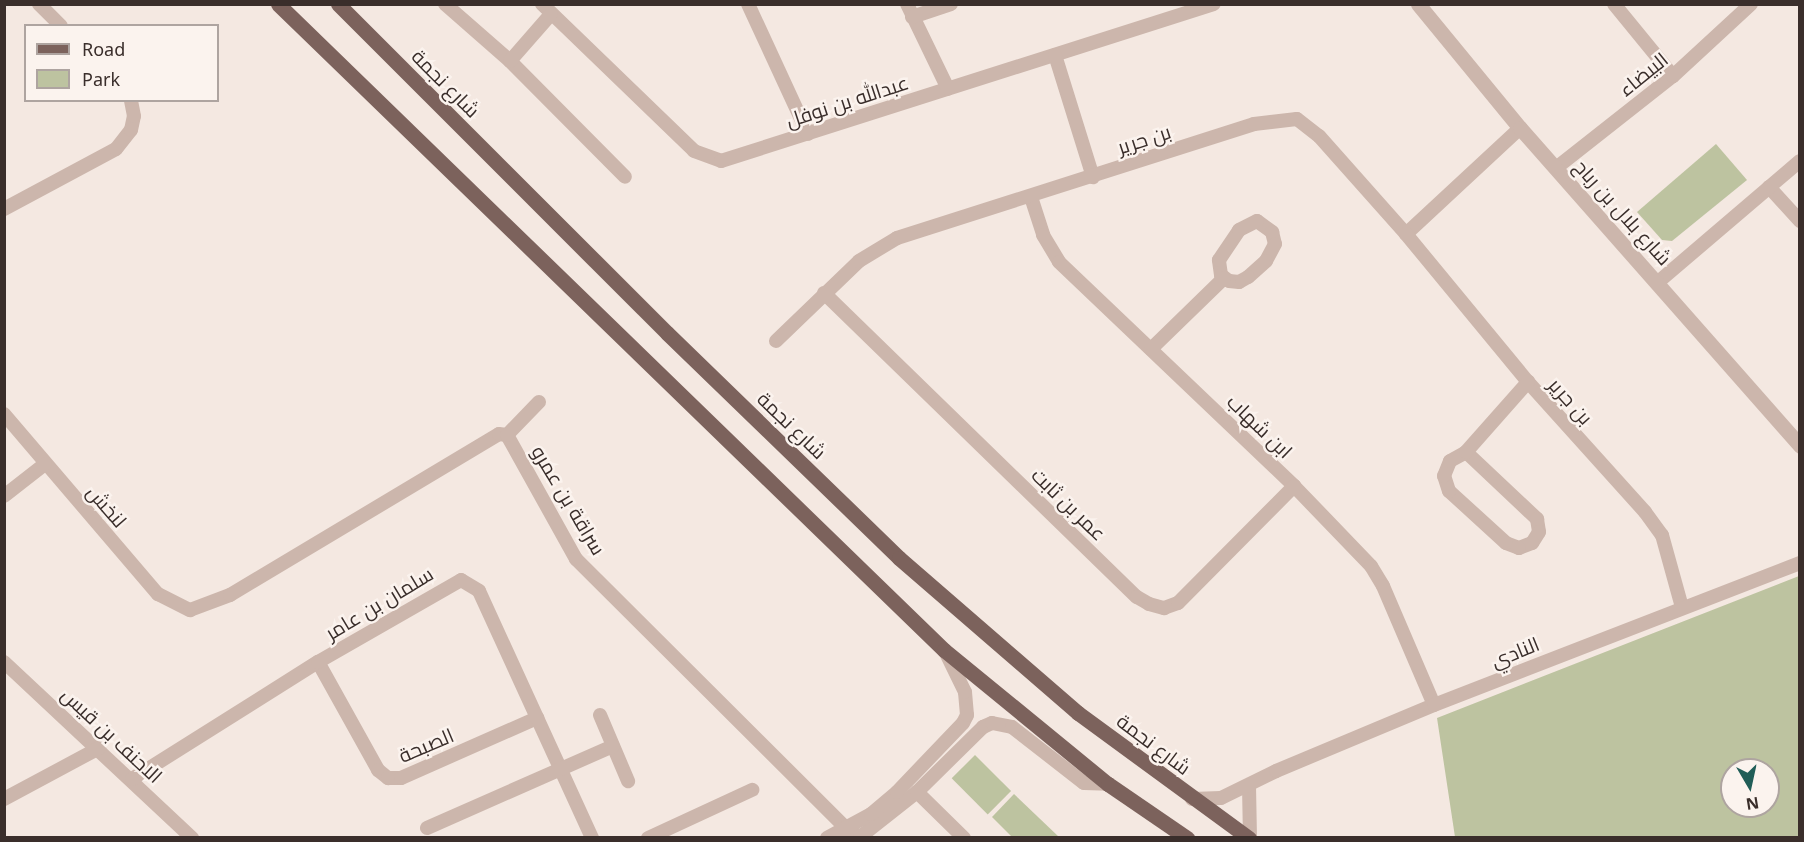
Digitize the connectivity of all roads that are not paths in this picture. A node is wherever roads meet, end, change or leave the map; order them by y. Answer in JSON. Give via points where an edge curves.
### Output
{"nodes":[{"id":1,"x":39,"y":4,"type":"edge"},
{"id":2,"x":278,"y":4,"type":"edge"},
{"id":3,"x":338,"y":4,"type":"edge"},
{"id":4,"x":445,"y":4,"type":"edge"},
{"id":5,"x":748,"y":4,"type":"edge"},
{"id":6,"x":951,"y":4,"type":"edge"},
{"id":7,"x":1214,"y":4,"type":"edge"},
{"id":8,"x":1418,"y":4,"type":"edge"},
{"id":9,"x":1614,"y":4,"type":"edge"},
{"id":10,"x":1751,"y":4,"type":"edge"},
{"id":11,"x":547,"y":9,"type":"edge"},
{"id":12,"x":910,"y":11,"type":"edge"},
{"id":13,"x":59,"y":24,"type":"edge"},
{"id":14,"x":1055,"y":55,"type":"junction"},
{"id":15,"x":510,"y":61,"type":"junction"},
{"id":16,"x":1673,"y":76,"type":"junction"},
{"id":17,"x":948,"y":89,"type":"junction"},
{"id":18,"x":131,"y":102,"type":"edge"},
{"id":19,"x":1520,"y":128,"type":"junction"},
{"id":20,"x":808,"y":134,"type":"junction"},
{"id":21,"x":1800,"y":161,"type":"edge"},
{"id":22,"x":1556,"y":168,"type":"junction"},
{"id":23,"x":625,"y":177,"type":"dead end"},
{"id":24,"x":1093,"y":177,"type":"junction"},
{"id":25,"x":1769,"y":187,"type":"junction"},
{"id":26,"x":1031,"y":197,"type":"junction"},
{"id":27,"x":4,"y":209,"type":"edge"},
{"id":28,"x":1800,"y":221,"type":"edge"},
{"id":29,"x":1406,"y":234,"type":"junction"},
{"id":30,"x":1224,"y":278,"type":"junction"},
{"id":31,"x":1657,"y":283,"type":"junction"},
{"id":32,"x":824,"y":293,"type":"junction"},
{"id":33,"x":776,"y":341,"type":"dead end"},
{"id":34,"x":1152,"y":349,"type":"junction"},
{"id":35,"x":1528,"y":382,"type":"junction"},
{"id":36,"x":538,"y":402,"type":"dead end"},
{"id":37,"x":4,"y":414,"type":"edge"},
{"id":38,"x":507,"y":435,"type":"junction"},
{"id":39,"x":1800,"y":446,"type":"edge"},
{"id":40,"x":1466,"y":452,"type":"junction"},
{"id":41,"x":45,"y":464,"type":"junction"},
{"id":42,"x":1294,"y":486,"type":"junction"},
{"id":43,"x":6,"y":490,"type":"edge"},
{"id":44,"x":1800,"y":564,"type":"edge"},
{"id":45,"x":1682,"y":607,"type":"junction"},
{"id":46,"x":190,"y":610,"type":"joint"},
{"id":47,"x":944,"y":650,"type":"junction"},
{"id":48,"x":4,"y":662,"type":"edge"},
{"id":49,"x":318,"y":662,"type":"junction"},
{"id":50,"x":1434,"y":705,"type":"junction"},
{"id":51,"x":600,"y":715,"type":"dead end"},
{"id":52,"x":537,"y":718,"type":"junction"},
{"id":53,"x":613,"y":746,"type":"junction"},
{"id":54,"x":99,"y":748,"type":"junction"},
{"id":55,"x":560,"y":768,"type":"junction"},
{"id":56,"x":132,"y":779,"type":"junction"},
{"id":57,"x":628,"y":781,"type":"dead end"},
{"id":58,"x":1108,"y":784,"type":"junction"},
{"id":59,"x":1249,"y":786,"type":"junction"},
{"id":60,"x":752,"y":790,"type":"dead end"},
{"id":61,"x":917,"y":792,"type":"junction"},
{"id":62,"x":1192,"y":799,"type":"junction"},
{"id":63,"x":4,"y":800,"type":"edge"},
{"id":64,"x":427,"y":828,"type":"dead end"},
{"id":65,"x":846,"y":828,"type":"junction"},
{"id":66,"x":192,"y":837,"type":"edge"},
{"id":67,"x":592,"y":837,"type":"edge"},
{"id":68,"x":648,"y":837,"type":"edge"},
{"id":69,"x":827,"y":837,"type":"edge"},
{"id":70,"x":860,"y":837,"type":"edge"},
{"id":71,"x":964,"y":837,"type":"edge"},
{"id":72,"x":1187,"y":837,"type":"edge"},
{"id":73,"x":1249,"y":837,"type":"edge"}],
"edges":[{"from":1,"to":13,"type":"street"},
{"from":2,"to":47,"type":"main road"},
{"from":3,"to":62,"type":"main road","name":"شارع نجمة","via":[[899,558],[1078,713]]},
{"from":4,"to":15,"type":"street"},
{"from":5,"to":20,"type":"street"},
{"from":6,"to":12,"type":"street"},
{"from":7,"to":14,"type":"street","name":"عبدالله بن نوفل"},
{"from":8,"to":19,"type":"street","name":"شارع بلال بن رباح"},
{"from":9,"to":16,"type":"street"},
{"from":10,"to":16,"type":"street","name":"البيضاء"},
{"from":11,"to":15,"type":"street"},
{"from":11,"to":20,"type":"street","name":"عبدالله بن نوفل","via":[[702,157],[720,161]]},
{"from":12,"to":17,"type":"street"},
{"from":14,"to":17,"type":"street","name":"عبدالله بن نوفل"},
{"from":14,"to":24,"type":"street"},
{"from":15,"to":23,"type":"street"},
{"from":16,"to":22,"type":"street","name":"البيضاء"},
{"from":17,"to":20,"type":"street","name":"عبدالله بن نوفل"},
{"from":18,"to":27,"type":"street","via":[[131,130],[116,149]]},
{"from":19,"to":22,"type":"street","name":"شارع بلال بن رباح"},
{"from":19,"to":29,"type":"street"},
{"from":21,"to":25,"type":"street"},
{"from":22,"to":31,"type":"street","name":"شارع بلال بن رباح"},
{"from":24,"to":26,"type":"street","name":"بن جرير"},
{"from":24,"to":29,"type":"street","name":"بن جرير","via":[[1254,124],[1297,119],[1319,136]]},
{"from":25,"to":28,"type":"street"},
{"from":25,"to":31,"type":"street"},
{"from":26,"to":32,"type":"street","name":"بن جرير","via":[[897,238],[859,261]]},
{"from":26,"to":34,"type":"street","name":"ابن شهاب","via":[[1043,235],[1059,262]]},
{"from":29,"to":35,"type":"street","name":"بن جرير"},
{"from":30,"to":30,"type":"street","via":[[1244,280],[1266,261],[1275,244],[1268,227],[1257,221],[1239,230],[1220,260],[1219,270]]},
{"from":30,"to":34,"type":"street"},
{"from":31,"to":39,"type":"street","name":"شارع بلال بن رباح"},
{"from":32,"to":33,"type":"street","name":"بن جرير"},
{"from":32,"to":42,"type":"street","name":"عمر بن ثابت","via":[[1137,597],[1149,604],[1164,608],[1178,603]]},
{"from":34,"to":42,"type":"street","name":"ابن شهاب"},
{"from":35,"to":40,"type":"street"},
{"from":35,"to":45,"type":"street","name":"بن جرير","via":[[1662,535]]},
{"from":36,"to":38,"type":"street"},
{"from":37,"to":41,"type":"street","name":"لنخش"},
{"from":38,"to":46,"type":"street","name":"سراقة بن عمرو","via":[[499,434],[230,595]]},
{"from":38,"to":65,"type":"street","name":"سراقة بن عمرو","via":[[576,559]]},
{"from":40,"to":40,"type":"street","via":[[1444,468],[1449,491],[1506,543],[1519,548],[1532,543],[1539,532],[1537,519]]},
{"from":41,"to":43,"type":"street"},
{"from":41,"to":46,"type":"street","name":"لنخش","via":[[158,594]]},
{"from":42,"to":50,"type":"street","name":"ابن شهاب","via":[[1377,576]]},
{"from":44,"to":45,"type":"street","name":"النادي"},
{"from":45,"to":50,"type":"street","name":"النادي"},
{"from":47,"to":58,"type":"main road"},
{"from":47,"to":65,"type":"street","via":[[965,692],[967,715],[963,723],[897,792]]},
{"from":48,"to":54,"type":"street","name":"الاحنف بن قيس"},
{"from":49,"to":52,"type":"street","name":"الصبحة","via":[[378,770],[388,778],[401,778]]},
{"from":49,"to":52,"type":"street","name":"سلمان بن عامر","via":[[452,582],[469,582],[479,591]]},
{"from":49,"to":56,"type":"street","name":"سلمان بن عامر"},
{"from":50,"to":59,"type":"street","name":"النادي"},
{"from":51,"to":53,"type":"street"},
{"from":52,"to":55,"type":"street","name":"سلمان بن عامر"},
{"from":53,"to":55,"type":"street"},
{"from":53,"to":57,"type":"street"},
{"from":54,"to":56,"type":"street","name":"الاحنف بن قيس"},
{"from":54,"to":63,"type":"street"},
{"from":55,"to":64,"type":"street"},
{"from":55,"to":67,"type":"street","name":"سلمان بن عامر"},
{"from":56,"to":66,"type":"street","name":"الاحنف بن قيس"},
{"from":58,"to":61,"type":"street","via":[[1084,783],[1012,727],[992,723],[975,734]]},
{"from":58,"to":72,"type":"main road"},
{"from":59,"to":62,"type":"street","name":"النادي","via":[[1221,798]]},
{"from":59,"to":73,"type":"street"},
{"from":60,"to":68,"type":"street"},
{"from":61,"to":70,"type":"street"},
{"from":61,"to":71,"type":"street"},
{"from":62,"to":73,"type":"main road","name":"شارع نجمة"},
{"from":65,"to":69,"type":"street"},
{"from":65,"to":70,"type":"street","name":"سراقة بن عمرو"}]}
